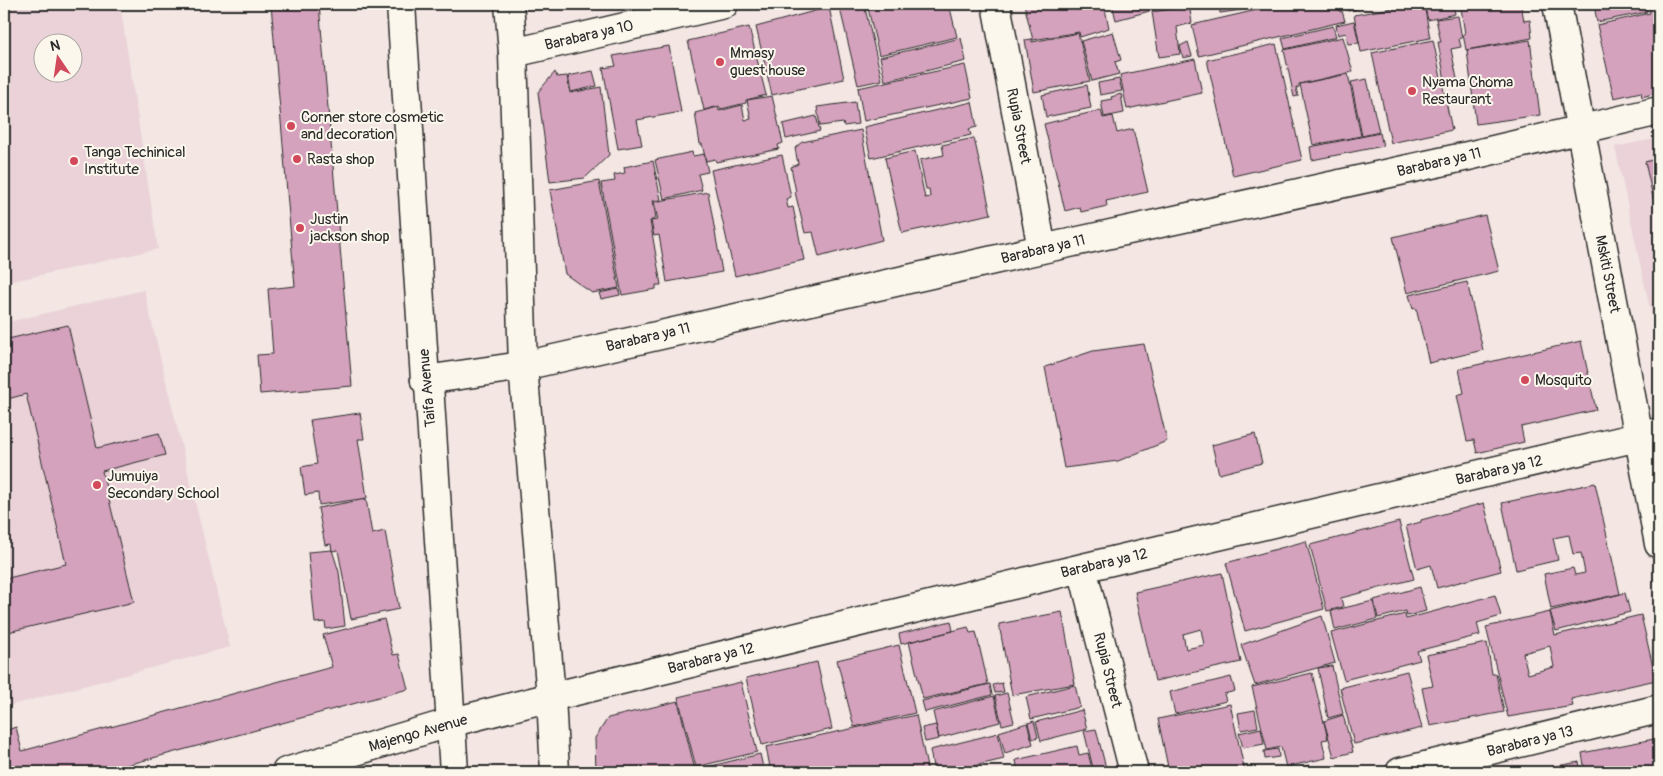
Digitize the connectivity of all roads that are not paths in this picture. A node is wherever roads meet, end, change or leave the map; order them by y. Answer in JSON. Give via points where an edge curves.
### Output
{"nodes":[{"id":1,"x":401,"y":4,"type":"edge"},
{"id":2,"x":509,"y":4,"type":"edge"},
{"id":3,"x":724,"y":4,"type":"edge"},
{"id":4,"x":996,"y":4,"type":"edge"},
{"id":5,"x":1557,"y":4,"type":"edge"},
{"id":6,"x":513,"y":53,"type":"junction"},
{"id":7,"x":1659,"y":111,"type":"edge"},
{"id":8,"x":1580,"y":128,"type":"junction"},
{"id":9,"x":1042,"y":249,"type":"junction"},
{"id":10,"x":523,"y":366,"type":"junction"},
{"id":11,"x":425,"y":380,"type":"junction"},
{"id":12,"x":1649,"y":435,"type":"edge"},
{"id":13,"x":1659,"y":544,"type":"edge"},
{"id":14,"x":1082,"y":568,"type":"junction"},
{"id":15,"x":551,"y":697,"type":"junction"},
{"id":16,"x":1659,"y":709,"type":"edge"},
{"id":17,"x":449,"y":723,"type":"junction"},
{"id":18,"x":286,"y":772,"type":"edge"},
{"id":19,"x":454,"y":772,"type":"edge"},
{"id":20,"x":555,"y":772,"type":"edge"},
{"id":21,"x":1134,"y":772,"type":"edge"},
{"id":22,"x":1400,"y":772,"type":"edge"}],
"edges":[{"from":1,"to":11,"type":"street","name":"Taifa Avenue"},
{"from":2,"to":6,"type":"street"},
{"from":3,"to":6,"type":"street","name":"Barabara ya 10"},
{"from":4,"to":9,"type":"street","name":"Rupia Street"},
{"from":5,"to":8,"type":"street","name":"Mskiti Street"},
{"from":6,"to":10,"type":"street"},
{"from":7,"to":8,"type":"street","name":"Barabara ya 11"},
{"from":8,"to":9,"type":"street","name":"Barabara ya 11","via":[[1468,156]]},
{"from":8,"to":12,"type":"street","name":"Mskiti Street"},
{"from":9,"to":10,"type":"street","name":"Barabara ya 11"},
{"from":10,"to":11,"type":"street","name":"Barabara ya 11"},
{"from":10,"to":15,"type":"street"},
{"from":11,"to":17,"type":"street","name":"Taifa Avenue","via":[[429,385]]},
{"from":12,"to":13,"type":"street","name":"Mskiti Street"},
{"from":12,"to":14,"type":"street","name":"Barabara ya 12"},
{"from":14,"to":15,"type":"street","name":"Barabara ya 12"},
{"from":14,"to":21,"type":"street","name":"Rupia Street"},
{"from":15,"to":17,"type":"street","name":"Majengo Avenue"},
{"from":15,"to":20,"type":"street"},
{"from":16,"to":22,"type":"street","name":"Barabara ya 13"},
{"from":17,"to":18,"type":"street","name":"Majengo Avenue"},
{"from":17,"to":19,"type":"street","name":"Taifa Avenue"}]}
